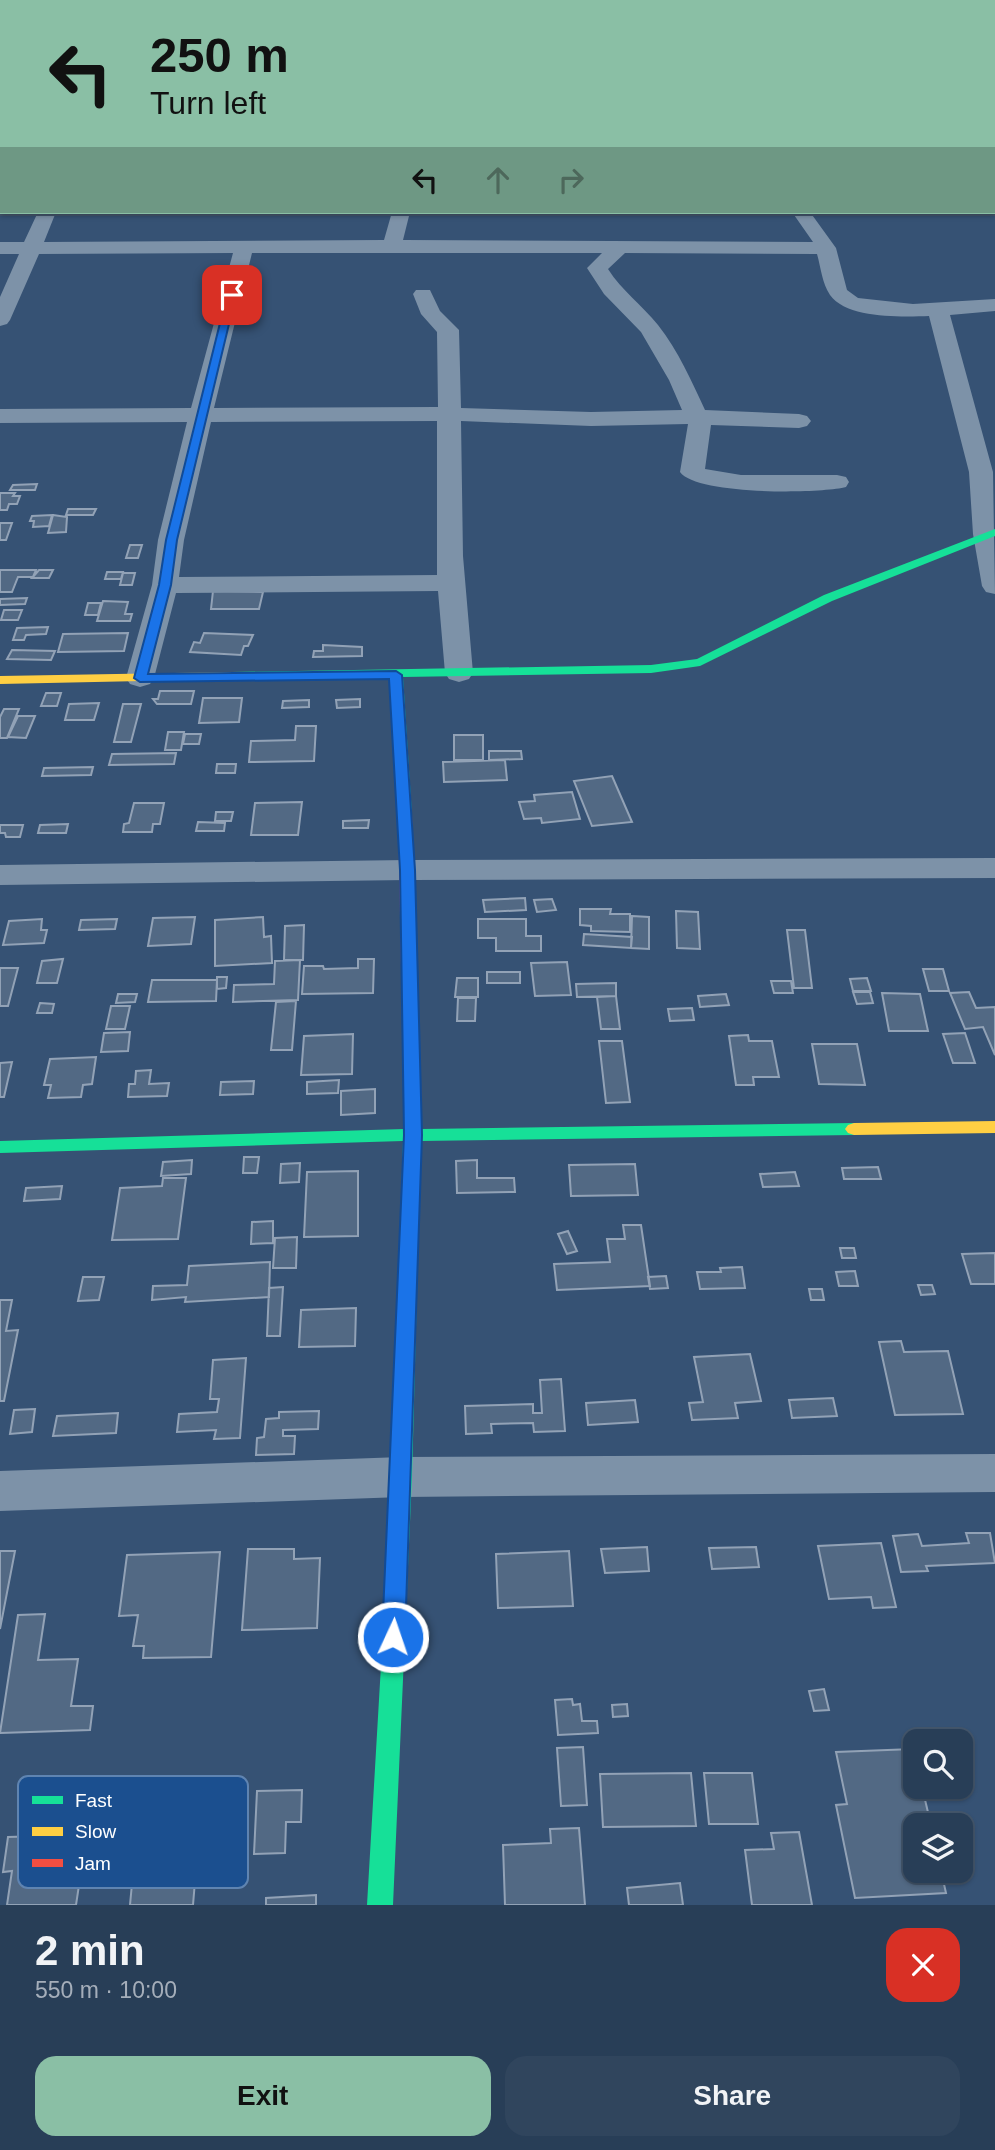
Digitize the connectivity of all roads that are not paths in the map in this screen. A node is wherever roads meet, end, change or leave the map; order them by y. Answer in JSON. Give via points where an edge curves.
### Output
{"nodes":[{"id":1,"x":46,"y":214,"type":"edge"},
{"id":2,"x":400,"y":214,"type":"edge"},
{"id":3,"x":797,"y":214,"type":"edge"},
{"id":4,"x":800,"y":214,"type":"edge"},
{"id":5,"x":392,"y":246,"type":"junction"},
{"id":6,"x":621,"y":246,"type":"junction"},
{"id":7,"x":244,"y":247,"type":"junction"},
{"id":8,"x":777,"y":247,"type":"junction"},
{"id":9,"x":0,"y":248,"type":"edge"},
{"id":10,"x":30,"y":248,"type":"junction"},
{"id":11,"x":826,"y":248,"type":"junction"},
{"id":12,"x":423,"y":294,"type":"dead end"},
{"id":13,"x":995,"y":305,"type":"edge"},
{"id":14,"x":938,"y":310,"type":"junction"},
{"id":15,"x":0,"y":320,"type":"edge"},
{"id":16,"x":201,"y":414,"type":"junction"},
{"id":17,"x":448,"y":414,"type":"junction"},
{"id":18,"x":0,"y":416,"type":"edge"},
{"id":19,"x":695,"y":417,"type":"junction"},
{"id":20,"x":799,"y":421,"type":"dead end"},
{"id":21,"x":837,"y":482,"type":"dead end"},
{"id":22,"x":990,"y":533,"type":"edge"},
{"id":23,"x":452,"y":583,"type":"junction"},
{"id":24,"x":165,"y":585,"type":"junction"},
{"id":25,"x":995,"y":586,"type":"edge"},
{"id":26,"x":459,"y":673,"type":"junction"},
{"id":27,"x":396,"y":675,"type":"junction"},
{"id":28,"x":140,"y":678,"type":"junction"},
{"id":29,"x":0,"y":680,"type":"edge"},
{"id":30,"x":995,"y":868,"type":"edge"},
{"id":31,"x":408,"y":870,"type":"junction"},
{"id":32,"x":0,"y":875,"type":"edge"},
{"id":33,"x":995,"y":1126,"type":"edge"},
{"id":34,"x":413,"y":1135,"type":"junction"},
{"id":35,"x":0,"y":1147,"type":"edge"},
{"id":36,"x":995,"y":1473,"type":"edge"},
{"id":37,"x":401,"y":1477,"type":"junction"},
{"id":38,"x":0,"y":1491,"type":"edge"},
{"id":39,"x":380,"y":1905,"type":"edge"}],
"edges":[{"from":1,"to":10,"type":"street"},
{"from":2,"to":5,"type":"street"},
{"from":3,"to":8,"type":"street"},
{"from":4,"to":11,"type":"street"},
{"from":5,"to":6,"type":"street"},
{"from":5,"to":7,"type":"street"},
{"from":6,"to":8,"type":"street"},
{"from":6,"to":19,"type":"street","via":[[597,268],[599,275],[650,329]]},
{"from":7,"to":10,"type":"street"},
{"from":7,"to":16,"type":"street"},
{"from":8,"to":11,"type":"street"},
{"from":9,"to":10,"type":"street"},
{"from":10,"to":15,"type":"street"},
{"from":11,"to":14,"type":"street","via":[[838,294],[846,300],[892,309]]},
{"from":12,"to":17,"type":"street","via":[[431,314],[448,330]]},
{"from":13,"to":14,"type":"street"},
{"from":14,"to":22,"type":"street","via":[[981,472]]},
{"from":16,"to":17,"type":"street"},
{"from":16,"to":18,"type":"street"},
{"from":16,"to":24,"type":"street"},
{"from":17,"to":19,"type":"street"},
{"from":17,"to":23,"type":"street"},
{"from":19,"to":20,"type":"street"},
{"from":19,"to":21,"type":"street","via":[[700,425],[692,472],[700,477]]},
{"from":22,"to":25,"type":"street"},
{"from":22,"to":26,"type":"street","via":[[828,598],[700,662],[651,668]]},
{"from":23,"to":24,"type":"street"},
{"from":23,"to":26,"type":"street"},
{"from":24,"to":28,"type":"street"},
{"from":26,"to":27,"type":"street"},
{"from":27,"to":28,"type":"street"},
{"from":27,"to":31,"type":"street"},
{"from":28,"to":29,"type":"street"},
{"from":30,"to":31,"type":"street"},
{"from":31,"to":32,"type":"street"},
{"from":31,"to":34,"type":"street"},
{"from":33,"to":34,"type":"street"},
{"from":34,"to":35,"type":"street"},
{"from":34,"to":37,"type":"street"},
{"from":36,"to":37,"type":"street"},
{"from":37,"to":38,"type":"street"},
{"from":37,"to":39,"type":"street"}]}
